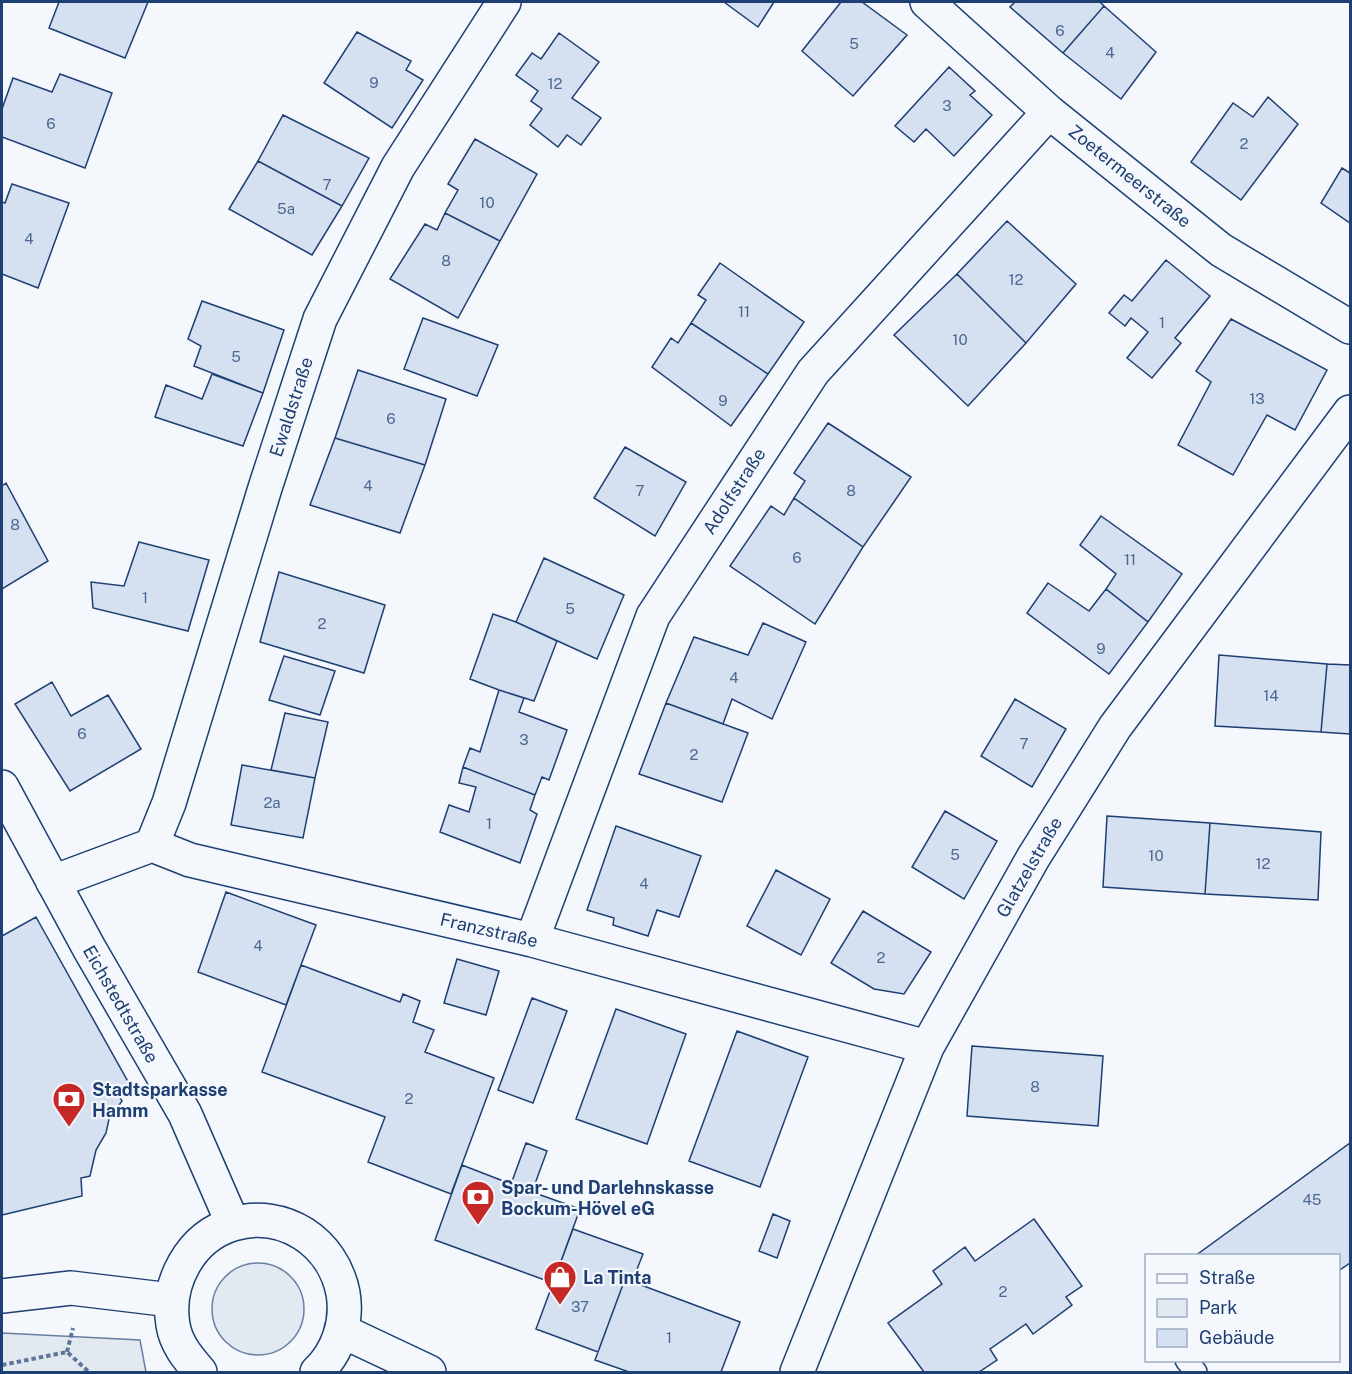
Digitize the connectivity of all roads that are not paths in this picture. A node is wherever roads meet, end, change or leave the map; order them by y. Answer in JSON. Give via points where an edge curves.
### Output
{"nodes":[{"id":1,"x":504,"y":2,"type":"edge"},
{"id":2,"x":927,"y":2,"type":"edge"},
{"id":3,"x":1049,"y":112,"type":"junction"},
{"id":4,"x":1350,"y":327,"type":"edge"},
{"id":5,"x":1350,"y":412,"type":"edge"},
{"id":6,"x":2,"y":787,"type":"edge"},
{"id":7,"x":152,"y":845,"type":"junction"},
{"id":8,"x":53,"y":882,"type":"junction"},
{"id":9,"x":532,"y":939,"type":"junction"},
{"id":10,"x":927,"y":1047,"type":"junction"},
{"id":11,"x":233,"y":1224,"type":"junction"},
{"id":12,"x":2,"y":1296,"type":"edge"},
{"id":13,"x":171,"y":1299,"type":"junction"},
{"id":14,"x":342,"y":1331,"type":"junction"},
{"id":15,"x":200,"y":1372,"type":"edge"},
{"id":16,"x":317,"y":1372,"type":"edge"},
{"id":17,"x":429,"y":1372,"type":"edge"},
{"id":18,"x":797,"y":1372,"type":"edge"}],
"edges":[{"from":1,"to":7,"type":"street","name":"Ewaldstraße","via":[[398,167],[320,319],[169,803]]},
{"from":2,"to":3,"type":"street","name":"Zoetermeerstraße"},
{"from":3,"to":4,"type":"street","name":"Zoetermeerstraße","via":[[1221,250]]},
{"from":3,"to":9,"type":"street","name":"Adolfstraße","via":[[813,372],[653,616]]},
{"from":5,"to":10,"type":"street","name":"Glatzelstraße","via":[[1114,727],[1033,858]]},
{"from":6,"to":8,"type":"street","name":"Eichstedtstraße"},
{"from":7,"to":8,"type":"street"},
{"from":7,"to":9,"type":"street","name":"Franzstraße","via":[[190,860]]},
{"from":8,"to":11,"type":"street","name":"Eichstedtstraße","via":[[185,1114]]},
{"from":9,"to":10,"type":"street","name":"Franzstraße"},
{"from":10,"to":18,"type":"street","name":"Glatzelstraße"},
{"from":11,"to":13,"type":"street","via":[[210,1235],[191,1252]]},
{"from":11,"to":14,"type":"street","via":[[260,1221],[285,1225],[309,1237],[328,1255],[340,1279],[345,1305]]},
{"from":12,"to":13,"type":"street","via":[[71,1288]]},
{"from":13,"to":15,"type":"street","via":[[173,1327],[183,1352]]},
{"from":14,"to":16,"type":"street","via":[[333,1353]]},
{"from":14,"to":17,"type":"street"}]}
